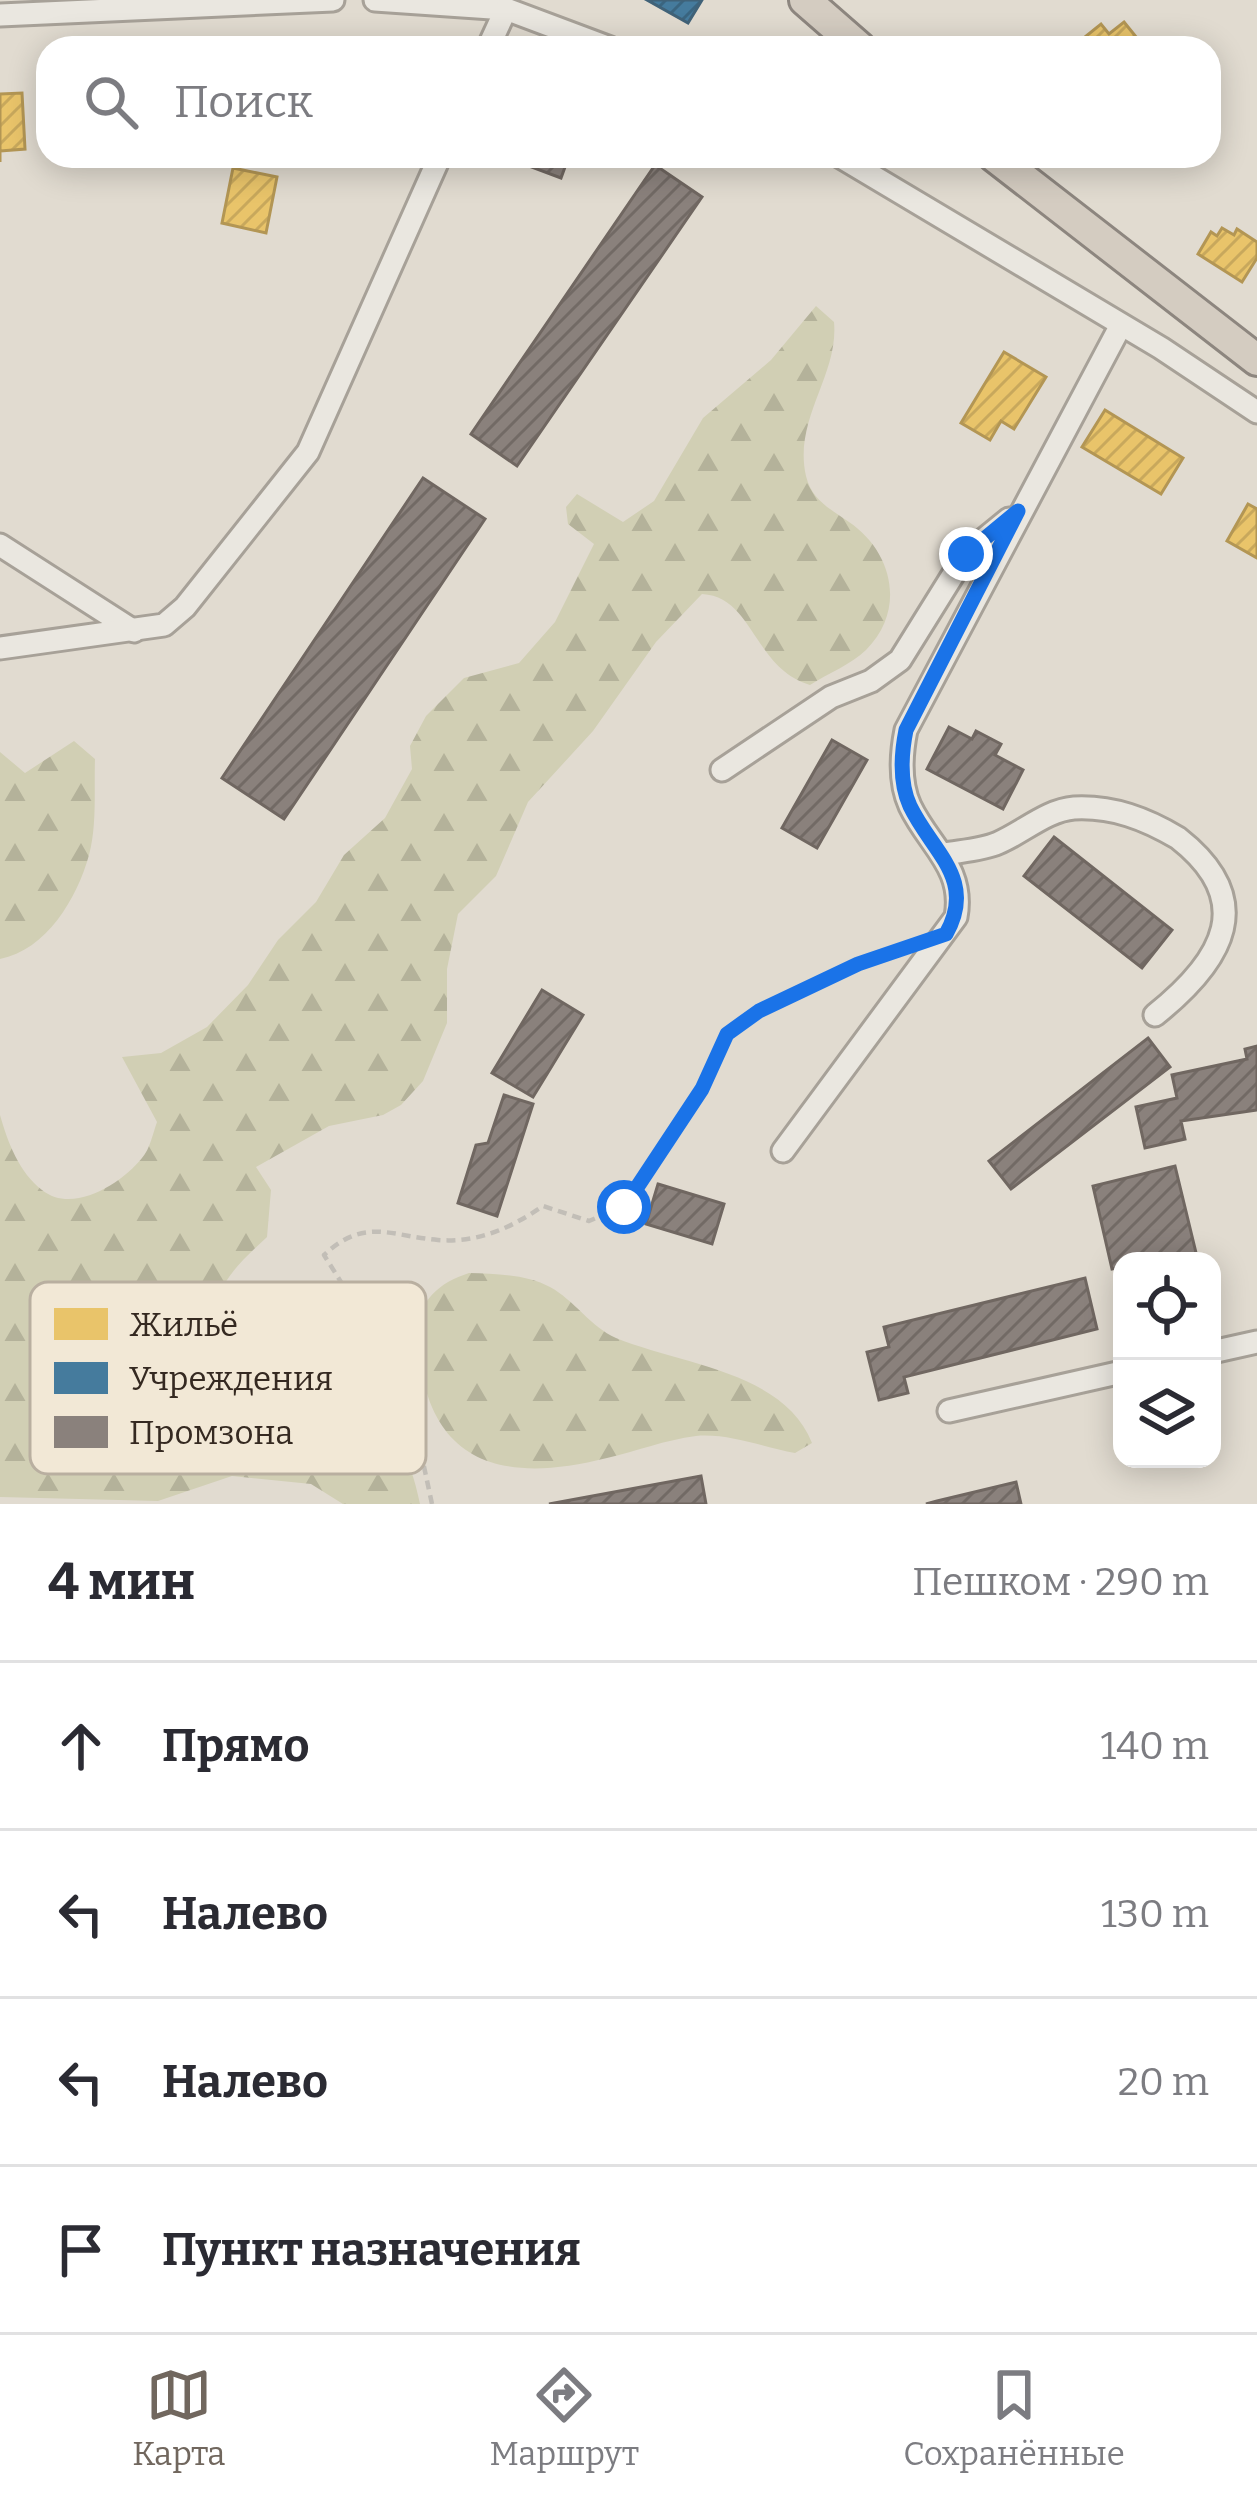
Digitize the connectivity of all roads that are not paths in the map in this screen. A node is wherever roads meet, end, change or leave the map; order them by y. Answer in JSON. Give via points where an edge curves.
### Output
{"nodes":[{"id":1,"x":333,"y":0,"type":"edge"},
{"id":2,"x":375,"y":0,"type":"edge"},
{"id":3,"x":805,"y":0,"type":"edge"},
{"id":4,"x":506,"y":9,"type":"junction"},
{"id":5,"x":0,"y":15,"type":"edge"},
{"id":6,"x":494,"y":36,"type":"edge"},
{"id":7,"x":578,"y":36,"type":"edge"},
{"id":8,"x":846,"y":36,"type":"edge"},
{"id":9,"x":435,"y":168,"type":"edge"},
{"id":10,"x":868,"y":168,"type":"edge"},
{"id":11,"x":1009,"y":168,"type":"edge"},
{"id":12,"x":1121,"y":325,"type":"junction"},
{"id":13,"x":1257,"y":360,"type":"edge"},
{"id":14,"x":1257,"y":412,"type":"edge"},
{"id":15,"x":1018,"y":511,"type":"junction"},
{"id":16,"x":0,"y":545,"type":"edge"},
{"id":17,"x":134,"y":632,"type":"junction"},
{"id":18,"x":0,"y":648,"type":"edge"},
{"id":19,"x":722,"y":770,"type":"dead end"},
{"id":20,"x":944,"y":854,"type":"junction"},
{"id":21,"x":1155,"y":1015,"type":"dead end"},
{"id":22,"x":783,"y":1151,"type":"dead end"},
{"id":23,"x":1257,"y":1342,"type":"edge"},
{"id":24,"x":1221,"y":1350,"type":"edge"},
{"id":25,"x":1113,"y":1374,"type":"edge"},
{"id":26,"x":949,"y":1411,"type":"dead end"}],
"edges":[{"from":1,"to":5,"type":"street"},
{"from":2,"to":4,"type":"street"},
{"from":3,"to":8,"type":"highway"},
{"from":4,"to":6,"type":"street"},
{"from":4,"to":7,"type":"street"},
{"from":9,"to":17,"type":"street","via":[[308,452],[185,607],[164,625]]},
{"from":10,"to":12,"type":"street"},
{"from":11,"to":13,"type":"highway"},
{"from":12,"to":14,"type":"street"},
{"from":12,"to":15,"type":"street"},
{"from":15,"to":19,"type":"street","via":[[966,554],[900,659]]},
{"from":15,"to":20,"type":"street","via":[[906,730],[902,779],[910,806]]},
{"from":16,"to":17,"type":"street"},
{"from":17,"to":18,"type":"street"},
{"from":20,"to":21,"type":"street","via":[[996,844],[1068,808],[1111,809],[1207,856],[1231,893],[1228,938],[1206,974]]},
{"from":20,"to":22,"type":"street","via":[[959,898],[946,934]]},
{"from":23,"to":24,"type":"street"},
{"from":25,"to":26,"type":"street"}]}
